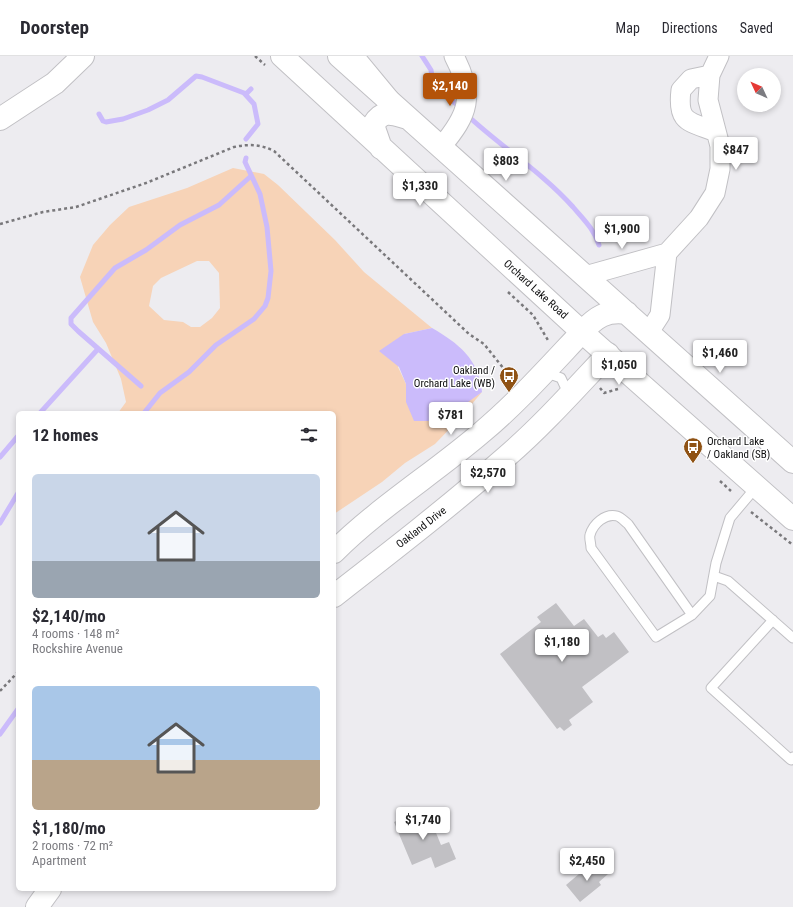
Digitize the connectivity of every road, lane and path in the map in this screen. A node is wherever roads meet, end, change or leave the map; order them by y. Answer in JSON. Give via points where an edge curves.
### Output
{"nodes":[{"id":1,"x":83,"y":56,"type":"edge"},
{"id":2,"x":282,"y":56,"type":"edge"},
{"id":3,"x":338,"y":56,"type":"edge"},
{"id":4,"x":352,"y":56,"type":"edge"},
{"id":5,"x":454,"y":56,"type":"edge"},
{"id":6,"x":719,"y":56,"type":"edge"},
{"id":7,"x":710,"y":75,"type":"junction"},
{"id":8,"x":390,"y":102,"type":"junction"},
{"id":9,"x":408,"y":118,"type":"junction"},
{"id":10,"x":0,"y":119,"type":"edge"},
{"id":11,"x":716,"y":132,"type":"junction"},
{"id":12,"x":441,"y":147,"type":"junction"},
{"id":13,"x":381,"y":148,"type":"junction"},
{"id":14,"x":0,"y":224,"type":"edge"},
{"id":15,"x":667,"y":253,"type":"junction"},
{"id":16,"x":585,"y":276,"type":"junction"},
{"id":17,"x":626,"y":312,"type":"junction"},
{"id":18,"x":582,"y":332,"type":"junction"},
{"id":19,"x":649,"y":332,"type":"junction"},
{"id":20,"x":608,"y":354,"type":"junction"},
{"id":21,"x":539,"y":378,"type":"junction"},
{"id":22,"x":524,"y":394,"type":"junction"},
{"id":23,"x":564,"y":400,"type":"junction"},
{"id":24,"x":793,"y":462,"type":"edge"},
{"id":25,"x":757,"y":486,"type":"junction"},
{"id":26,"x":793,"y":519,"type":"edge"},
{"id":27,"x":336,"y":550,"type":"edge"},
{"id":28,"x":714,"y":576,"type":"junction"},
{"id":29,"x":336,"y":594,"type":"edge"},
{"id":30,"x":692,"y":615,"type":"junction"},
{"id":31,"x":773,"y":620,"type":"junction"},
{"id":32,"x":793,"y":638,"type":"edge"},
{"id":33,"x":16,"y":674,"type":"edge"},
{"id":34,"x":0,"y":691,"type":"edge"},
{"id":35,"x":793,"y":757,"type":"edge"},
{"id":36,"x":49,"y":891,"type":"edge"},
{"id":37,"x":37,"y":907,"type":"edge"}],
"edges":[{"from":1,"to":10,"type":"main road","via":[[55,83]]},
{"from":2,"to":13,"type":"main road","name":"Orchard Lake Road"},
{"from":3,"to":8,"type":"main road"},
{"from":4,"to":8,"type":"main road"},
{"from":5,"to":12,"type":"street","via":[[464,82],[465,112],[458,127]]},
{"from":6,"to":7,"type":"street"},
{"from":7,"to":11,"type":"street","via":[[708,100]]},
{"from":7,"to":11,"type":"street","via":[[691,79],[681,90],[679,107],[686,120]]},
{"from":8,"to":9,"type":"main road"},
{"from":9,"to":12,"type":"main road"},
{"from":9,"to":13,"type":"main road","via":[[386,113],[378,117],[373,125]]},
{"from":11,"to":15,"type":"street","via":[[720,146],[720,168],[715,193],[699,218]]},
{"from":12,"to":16,"type":"main road"},
{"from":13,"to":18,"type":"main road","name":"Orchard Lake Road"},
{"from":14,"to":22,"type":"path","via":[[83,204],[146,183],[234,147],[262,145],[274,150],[469,334],[484,344]]},
{"from":15,"to":16,"type":"street"},
{"from":15,"to":19,"type":"street","via":[[660,315]]},
{"from":16,"to":17,"type":"main road"},
{"from":17,"to":18,"type":"main road","via":[[603,314]]},
{"from":17,"to":19,"type":"main road"},
{"from":18,"to":20,"type":"main road","name":"Orchard Lake Road"},
{"from":18,"to":21,"type":"main road"},
{"from":19,"to":24,"type":"main road"},
{"from":20,"to":23,"type":"main road","name":"Oakland Drive"},
{"from":20,"to":25,"type":"main road","name":"Orchard Lake Road"},
{"from":21,"to":22,"type":"main road"},
{"from":21,"to":23,"type":"lane","via":[[550,374],[561,378],[566,389]]},
{"from":22,"to":27,"type":"main road","via":[[481,434],[373,518]]},
{"from":23,"to":29,"type":"main road","name":"Oakland Drive","via":[[501,462]]},
{"from":25,"to":26,"type":"main road","name":"Orchard Lake Road"},
{"from":25,"to":28,"type":"lane","via":[[730,518]]},
{"from":28,"to":30,"type":"lane","via":[[710,596]]},
{"from":28,"to":31,"type":"lane","via":[[728,581]]},
{"from":30,"to":30,"type":"lane","via":[[656,637],[591,548],[589,536],[594,526],[602,518],[618,516],[628,524]]},
{"from":31,"to":32,"type":"lane"},
{"from":31,"to":35,"type":"lane","via":[[711,688],[790,760]]},
{"from":33,"to":34,"type":"path"},
{"from":36,"to":37,"type":"main road"}]}
